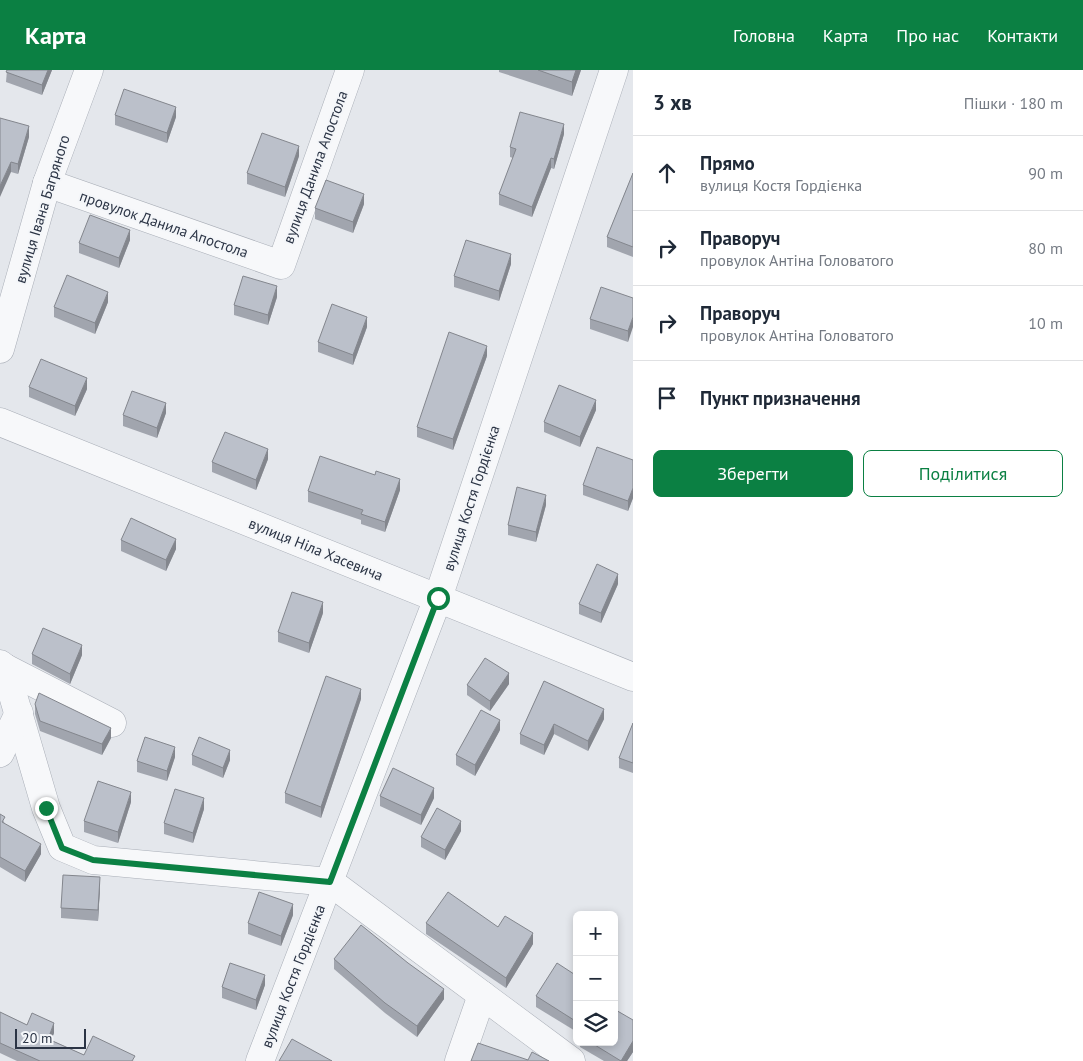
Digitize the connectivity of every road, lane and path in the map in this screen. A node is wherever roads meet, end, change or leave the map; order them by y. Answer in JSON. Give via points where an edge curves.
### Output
{"nodes":[{"id":1,"x":89,"y":70,"type":"edge"},
{"id":2,"x":350,"y":70,"type":"edge"},
{"id":3,"x":614,"y":70,"type":"edge"},
{"id":4,"x":46,"y":183,"type":"junction"},
{"id":5,"x":281,"y":264,"type":"joint"},
{"id":6,"x":0,"y":349,"type":"edge"},
{"id":7,"x":0,"y":422,"type":"edge"},
{"id":8,"x":438,"y":598,"type":"junction"},
{"id":9,"x":3,"y":666,"type":"edge"},
{"id":10,"x":633,"y":676,"type":"edge"},
{"id":11,"x":19,"y":713,"type":"junction"},
{"id":12,"x":112,"y":723,"type":"dead end"},
{"id":13,"x":0,"y":753,"type":"edge"},
{"id":14,"x":330,"y":882,"type":"junction"},
{"id":15,"x":482,"y":995,"type":"junction"},
{"id":16,"x":260,"y":1061,"type":"edge"},
{"id":17,"x":459,"y":1061,"type":"edge"},
{"id":18,"x":571,"y":1061,"type":"edge"}],
"edges":[{"from":1,"to":4,"type":"street","name":"вулиця Івана Багряного"},
{"from":2,"to":5,"type":"street","name":"вулиця Данила Апостола"},
{"from":3,"to":8,"type":"street","name":"вулиця Костя Гордієнка"},
{"from":4,"to":5,"type":"street","name":"провулок Данила Апостола"},
{"from":4,"to":6,"type":"street","name":"вулиця Івана Багряного"},
{"from":7,"to":8,"type":"street","name":"вулиця Ніла Хасевича"},
{"from":8,"to":10,"type":"street","name":"вулиця Ніла Хасевича"},
{"from":8,"to":14,"type":"street","name":"вулиця Костя Гордієнка"},
{"from":9,"to":11,"type":"street"},
{"from":9,"to":12,"type":"street"},
{"from":11,"to":13,"type":"street"},
{"from":11,"to":14,"type":"street","via":[[46,808],[62,848],[93,860]]},
{"from":14,"to":15,"type":"street"},
{"from":14,"to":16,"type":"street","name":"вулиця Костя Гордієнка"},
{"from":15,"to":17,"type":"street"},
{"from":15,"to":18,"type":"street"}]}
